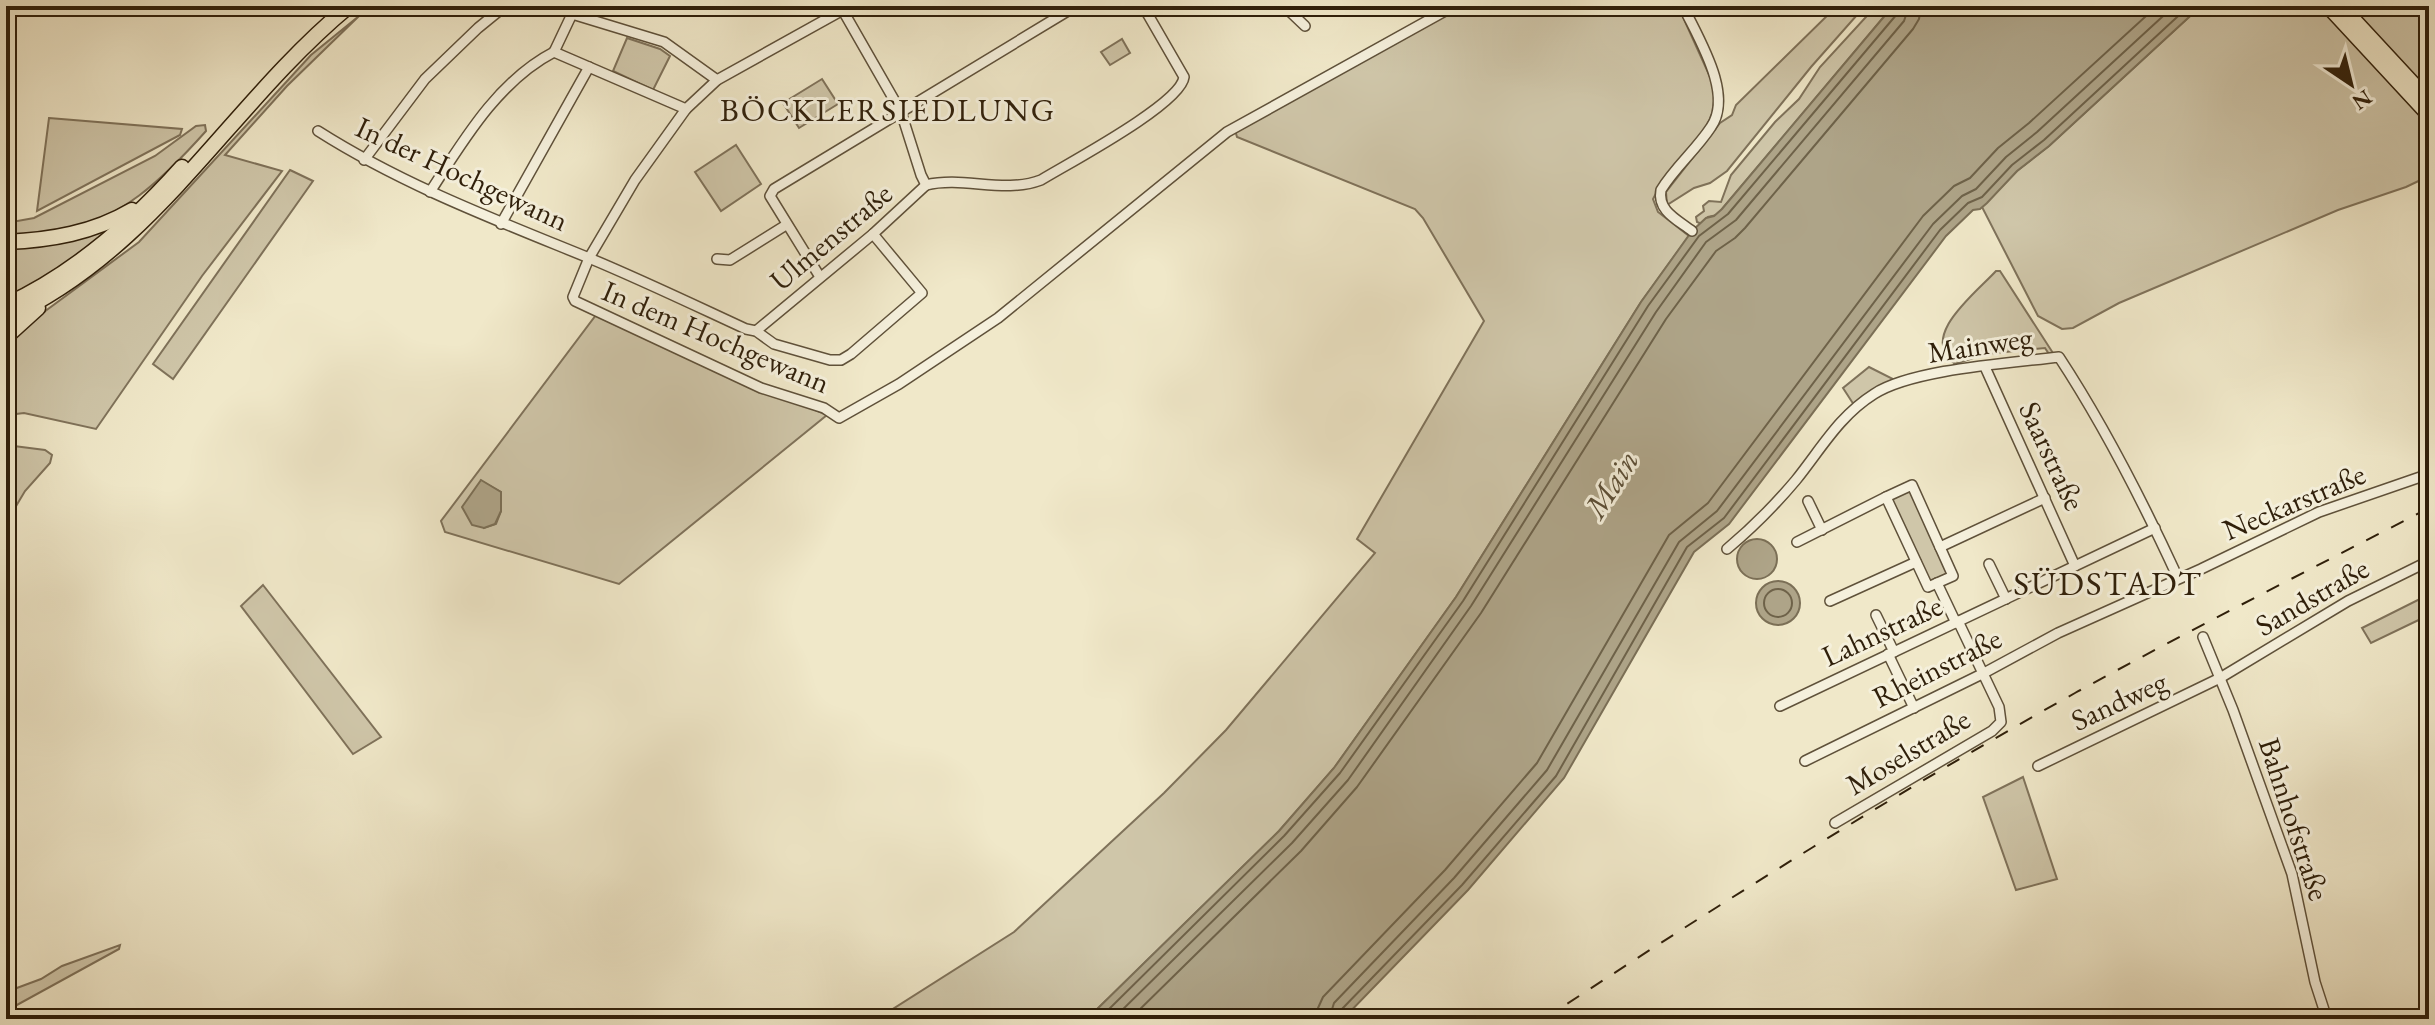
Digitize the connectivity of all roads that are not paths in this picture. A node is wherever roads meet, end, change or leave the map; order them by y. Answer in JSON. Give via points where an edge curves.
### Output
{"nodes":[{"id":1,"x":338,"y":6,"type":"edge"},
{"id":2,"x":349,"y":6,"type":"edge"},
{"id":3,"x":505,"y":6,"type":"edge"},
{"id":4,"x":1003,"y":6,"type":"edge"},
{"id":5,"x":1076,"y":6,"type":"edge"},
{"id":6,"x":1143,"y":6,"type":"edge"},
{"id":7,"x":1284,"y":6,"type":"edge"},
{"id":8,"x":1454,"y":6,"type":"edge"},
{"id":9,"x":1683,"y":6,"type":"edge"},
{"id":10,"x":2328,"y":6,"type":"edge"},
{"id":11,"x":2341,"y":6,"type":"edge"},
{"id":12,"x":965,"y":7,"type":"edge"},
{"id":13,"x":845,"y":8,"type":"edge"},
{"id":14,"x":569,"y":10,"type":"edge"},
{"id":15,"x":1305,"y":26,"type":"dead end"},
{"id":16,"x":554,"y":52,"type":"junction"},
{"id":17,"x":589,"y":67,"type":"junction"},
{"id":18,"x":717,"y":80,"type":"junction"},
{"id":19,"x":2429,"y":101,"type":"edge"},
{"id":20,"x":686,"y":109,"type":"junction"},
{"id":21,"x":901,"y":112,"type":"junction"},
{"id":22,"x":2429,"y":115,"type":"edge"},
{"id":23,"x":318,"y":131,"type":"dead end"},
{"id":24,"x":364,"y":160,"type":"junction"},
{"id":25,"x":926,"y":185,"type":"junction"},
{"id":26,"x":430,"y":192,"type":"junction"},
{"id":27,"x":153,"y":198,"type":"junction"},
{"id":28,"x":501,"y":224,"type":"junction"},
{"id":29,"x":786,"y":225,"type":"junction"},
{"id":30,"x":1692,"y":231,"type":"dead end"},
{"id":31,"x":873,"y":234,"type":"junction"},
{"id":32,"x":6,"y":242,"type":"edge"},
{"id":33,"x":589,"y":258,"type":"junction"},
{"id":34,"x":717,"y":259,"type":"dead end"},
{"id":35,"x":820,"y":277,"type":"junction"},
{"id":36,"x":58,"y":290,"type":"junction"},
{"id":37,"x":6,"y":305,"type":"edge"},
{"id":38,"x":6,"y":318,"type":"edge"},
{"id":39,"x":756,"y":331,"type":"junction"},
{"id":40,"x":6,"y":337,"type":"edge"},
{"id":41,"x":1985,"y":367,"type":"junction"},
{"id":42,"x":2429,"y":474,"type":"edge"},
{"id":43,"x":1886,"y":497,"type":"junction"},
{"id":44,"x":2045,"y":498,"type":"junction"},
{"id":45,"x":1808,"y":501,"type":"dead end"},
{"id":46,"x":2155,"y":528,"type":"junction"},
{"id":47,"x":1822,"y":530,"type":"junction"},
{"id":48,"x":1797,"y":542,"type":"dead end"},
{"id":49,"x":1940,"y":547,"type":"junction"},
{"id":50,"x":1727,"y":549,"type":"dead end"},
{"id":51,"x":2429,"y":561,"type":"edge"},
{"id":52,"x":1916,"y":562,"type":"junction"},
{"id":53,"x":1989,"y":564,"type":"dead end"},
{"id":54,"x":2075,"y":566,"type":"junction"},
{"id":55,"x":2178,"y":578,"type":"junction"},
{"id":56,"x":1937,"y":583,"type":"junction"},
{"id":57,"x":2006,"y":599,"type":"junction"},
{"id":58,"x":1830,"y":601,"type":"dead end"},
{"id":59,"x":1876,"y":615,"type":"dead end"},
{"id":60,"x":1957,"y":622,"type":"junction"},
{"id":61,"x":2203,"y":637,"type":"dead end"},
{"id":62,"x":1891,"y":653,"type":"junction"},
{"id":63,"x":1984,"y":673,"type":"junction"},
{"id":64,"x":2220,"y":678,"type":"junction"},
{"id":65,"x":1780,"y":706,"type":"dead end"},
{"id":66,"x":1914,"y":708,"type":"junction"},
{"id":67,"x":1805,"y":761,"type":"dead end"},
{"id":68,"x":2038,"y":766,"type":"dead end"},
{"id":69,"x":1835,"y":823,"type":"dead end"},
{"id":70,"x":2327,"y":1019,"type":"edge"}],
"edges":[{"from":1,"to":27,"type":"highway","via":[[272,67]]},
{"from":2,"to":36,"type":"highway","via":[[278,72],[150,216]]},
{"from":3,"to":24,"type":"street","via":[[425,79]]},
{"from":4,"to":12,"type":"street"},
{"from":5,"to":21,"type":"street"},
{"from":6,"to":25,"type":"street","via":[[1184,77],[1176,92],[1141,120],[1028,185]]},
{"from":7,"to":15,"type":"street"},
{"from":8,"to":33,"type":"street","name":"In dem Hochgewann","via":[[1227,132],[998,318],[839,418],[761,388],[573,300]]},
{"from":9,"to":30,"type":"street","via":[[1715,77],[1720,105],[1710,130],[1659,197],[1663,208]]},
{"from":10,"to":22,"type":"highway"},
{"from":11,"to":19,"type":"highway"},
{"from":13,"to":18,"type":"street"},
{"from":13,"to":21,"type":"street","name":"Ulmenstraße"},
{"from":14,"to":16,"type":"street"},
{"from":14,"to":18,"type":"street","via":[[664,42]]},
{"from":16,"to":17,"type":"street"},
{"from":16,"to":26,"type":"street","via":[[493,102]]},
{"from":17,"to":20,"type":"street"},
{"from":17,"to":28,"type":"street"},
{"from":18,"to":20,"type":"street"},
{"from":20,"to":33,"type":"street","via":[[635,180]]},
{"from":21,"to":25,"type":"street","name":"Ulmenstraße"},
{"from":21,"to":29,"type":"street","via":[[774,189],[770,196]]},
{"from":23,"to":24,"type":"street","name":"In der Hochgewann"},
{"from":24,"to":26,"type":"street","name":"In der Hochgewann"},
{"from":25,"to":31,"type":"street","name":"Ulmenstraße"},
{"from":26,"to":28,"type":"street","name":"In der Hochgewann"},
{"from":27,"to":32,"type":"highway","via":[[90,230]]},
{"from":27,"to":37,"type":"highway","via":[[73,266]]},
{"from":28,"to":33,"type":"street","name":"In der Hochgewann"},
{"from":29,"to":34,"type":"street","via":[[730,260]]},
{"from":29,"to":35,"type":"street"},
{"from":31,"to":35,"type":"street","name":"Ulmenstraße"},
{"from":31,"to":39,"type":"street","via":[[922,293],[851,354],[830,360],[774,344]]},
{"from":33,"to":39,"type":"street","name":"Ulmenstraße"},
{"from":35,"to":39,"type":"street","name":"Ulmenstraße"},
{"from":36,"to":38,"type":"highway"},
{"from":36,"to":40,"type":"highway"},
{"from":41,"to":44,"type":"street","name":"Saarstraße"},
{"from":41,"to":46,"type":"street","name":"Mainweg","via":[[2059,357]]},
{"from":41,"to":50,"type":"street","name":"Mainweg","via":[[1894,384],[1873,394],[1832,430],[1781,497]]},
{"from":42,"to":55,"type":"street","name":"Neckarstraße","via":[[2328,508]]},
{"from":43,"to":47,"type":"street"},
{"from":43,"to":49,"type":"street","via":[[1912,485]]},
{"from":43,"to":52,"type":"street"},
{"from":44,"to":49,"type":"street"},
{"from":44,"to":54,"type":"street","name":"Saarstraße"},
{"from":45,"to":47,"type":"street"},
{"from":46,"to":54,"type":"street","name":"Lahnstraße"},
{"from":46,"to":55,"type":"street","name":"Mainweg"},
{"from":47,"to":48,"type":"street"},
{"from":49,"to":56,"type":"street","via":[[1953,576]]},
{"from":51,"to":64,"type":"street","name":"Sandstraße","via":[[2348,601]]},
{"from":52,"to":56,"type":"street","name":"Moselstraße","via":[[1928,587]]},
{"from":52,"to":58,"type":"street"},
{"from":53,"to":57,"type":"street"},
{"from":54,"to":57,"type":"street","name":"Lahnstraße"},
{"from":55,"to":63,"type":"street","name":"Rheinstraße"},
{"from":56,"to":60,"type":"street","name":"Moselstraße"},
{"from":57,"to":60,"type":"street","name":"Lahnstraße"},
{"from":59,"to":62,"type":"street"},
{"from":60,"to":62,"type":"street","name":"Lahnstraße"},
{"from":60,"to":63,"type":"street","name":"Moselstraße"},
{"from":61,"to":64,"type":"street","name":"Bahnhofstraße"},
{"from":62,"to":65,"type":"street","name":"Lahnstraße"},
{"from":62,"to":66,"type":"street"},
{"from":63,"to":66,"type":"street","name":"Rheinstraße"},
{"from":63,"to":69,"type":"street","name":"Moselstraße","via":[[2001,715],[1997,727]]},
{"from":64,"to":68,"type":"street","name":"Sandweg"},
{"from":64,"to":70,"type":"street","name":"Bahnhofstraße","via":[[2292,874]]},
{"from":66,"to":67,"type":"street","name":"Rheinstraße"}]}
